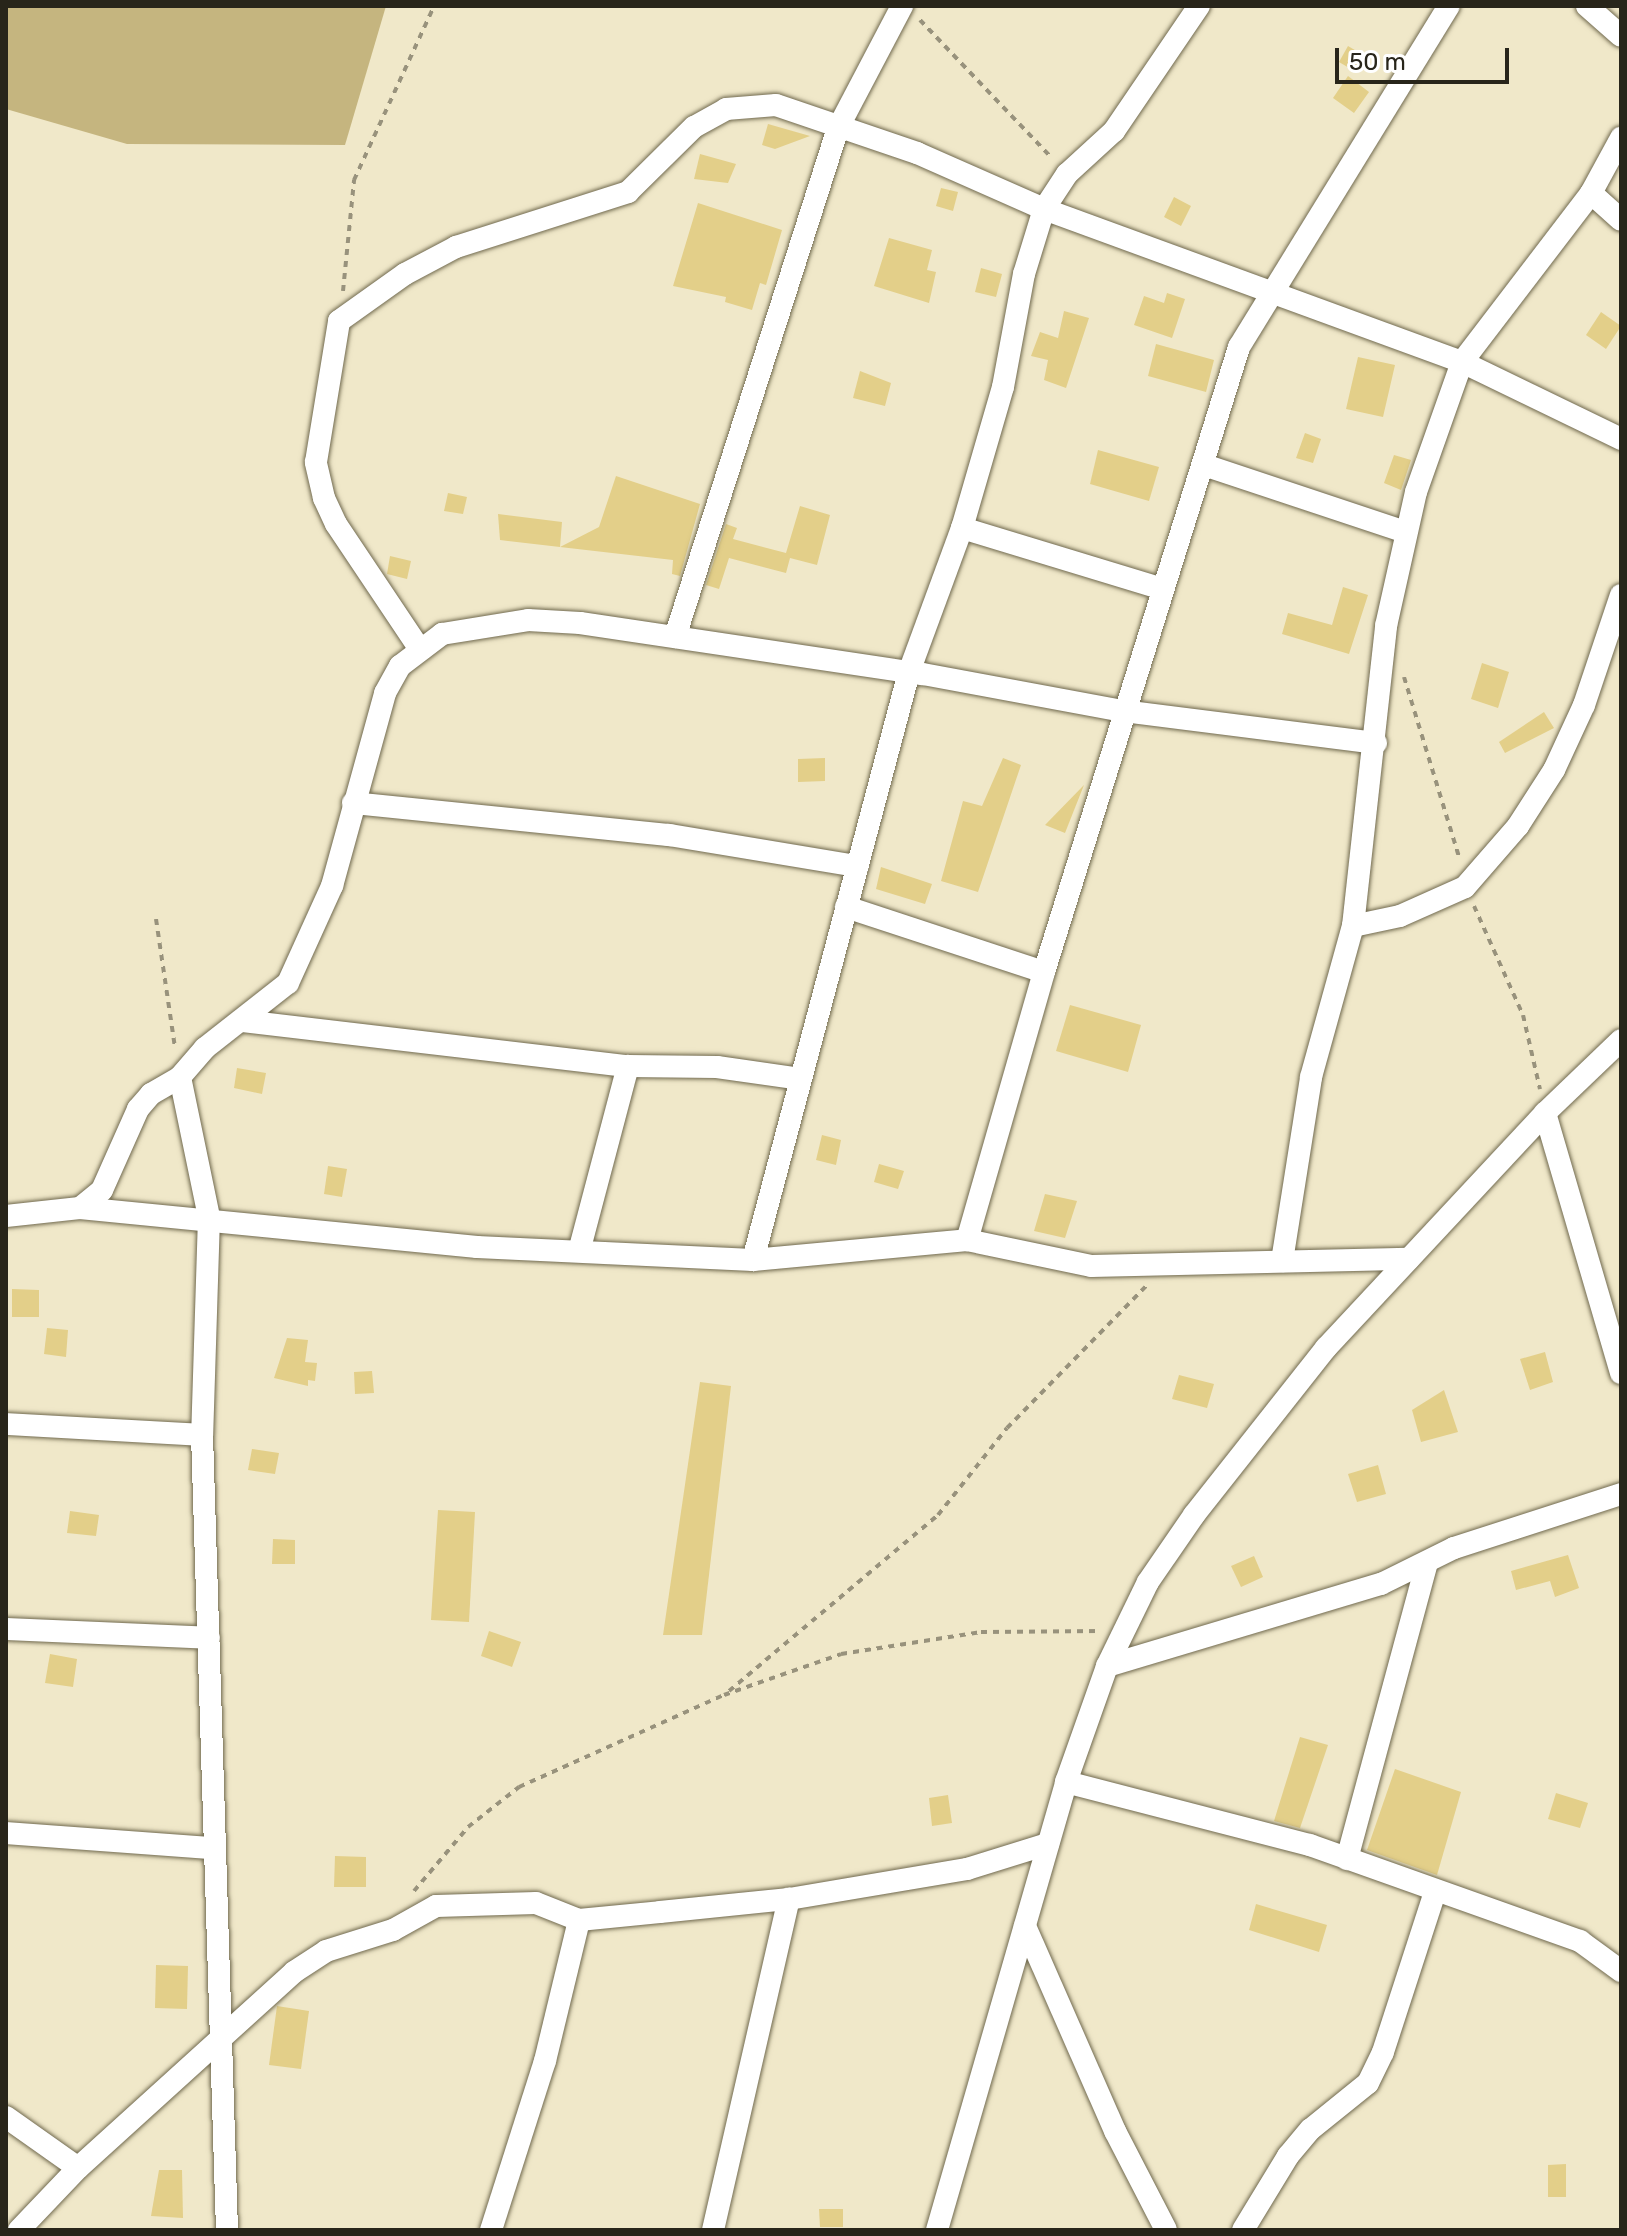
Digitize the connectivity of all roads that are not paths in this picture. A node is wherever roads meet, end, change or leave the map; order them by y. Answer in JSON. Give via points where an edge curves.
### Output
{"nodes":[{"id":1,"x":1199,"y":6,"type":"edge"},
{"id":2,"x":1449,"y":6,"type":"edge"},
{"id":3,"x":1587,"y":6,"type":"edge"},
{"id":4,"x":909,"y":11,"type":"edge"},
{"id":5,"x":1621,"y":36,"type":"edge"},
{"id":6,"x":838,"y":128,"type":"junction"},
{"id":7,"x":1621,"y":138,"type":"edge"},
{"id":8,"x":1591,"y":193,"type":"junction"},
{"id":9,"x":1044,"y":209,"type":"junction"},
{"id":10,"x":1621,"y":220,"type":"edge"},
{"id":11,"x":1275,"y":290,"type":"junction"},
{"id":12,"x":1462,"y":362,"type":"junction"},
{"id":13,"x":1621,"y":439,"type":"edge"},
{"id":14,"x":1204,"y":465,"type":"junction"},
{"id":15,"x":962,"y":528,"type":"junction"},
{"id":16,"x":1405,"y":532,"type":"junction"},
{"id":17,"x":1163,"y":589,"type":"junction"},
{"id":18,"x":1621,"y":595,"type":"edge"},
{"id":19,"x":675,"y":637,"type":"junction"},
{"id":20,"x":419,"y":648,"type":"junction"},
{"id":21,"x":909,"y":672,"type":"junction"},
{"id":22,"x":1123,"y":711,"type":"junction"},
{"id":23,"x":1376,"y":743,"type":"junction"},
{"id":24,"x":353,"y":803,"type":"junction"},
{"id":25,"x":857,"y":866,"type":"junction"},
{"id":26,"x":846,"y":907,"type":"junction"},
{"id":27,"x":1353,"y":926,"type":"junction"},
{"id":28,"x":1044,"y":972,"type":"junction"},
{"id":29,"x":243,"y":1021,"type":"junction"},
{"id":30,"x":1621,"y":1040,"type":"edge"},
{"id":31,"x":628,"y":1066,"type":"junction"},
{"id":32,"x":180,"y":1077,"type":"junction"},
{"id":33,"x":800,"y":1079,"type":"junction"},
{"id":34,"x":1545,"y":1113,"type":"junction"},
{"id":35,"x":80,"y":1208,"type":"junction"},
{"id":36,"x":6,"y":1216,"type":"edge"},
{"id":37,"x":209,"y":1217,"type":"junction"},
{"id":38,"x":967,"y":1240,"type":"junction"},
{"id":39,"x":580,"y":1248,"type":"junction"},
{"id":40,"x":1409,"y":1259,"type":"junction"},
{"id":41,"x":753,"y":1260,"type":"junction"},
{"id":42,"x":1282,"y":1261,"type":"junction"},
{"id":43,"x":1621,"y":1373,"type":"edge"},
{"id":44,"x":6,"y":1424,"type":"edge"},
{"id":45,"x":202,"y":1435,"type":"junction"},
{"id":46,"x":1621,"y":1494,"type":"edge"},
{"id":47,"x":1427,"y":1563,"type":"junction"},
{"id":48,"x":6,"y":1629,"type":"edge"},
{"id":49,"x":209,"y":1638,"type":"junction"},
{"id":50,"x":1107,"y":1666,"type":"junction"},
{"id":51,"x":1066,"y":1782,"type":"junction"},
{"id":52,"x":6,"y":1833,"type":"edge"},
{"id":53,"x":1048,"y":1844,"type":"junction"},
{"id":54,"x":212,"y":1848,"type":"junction"},
{"id":55,"x":1347,"y":1859,"type":"junction"},
{"id":56,"x":1435,"y":1892,"type":"junction"},
{"id":57,"x":789,"y":1899,"type":"junction"},
{"id":58,"x":579,"y":1920,"type":"junction"},
{"id":59,"x":1025,"y":1926,"type":"junction"},
{"id":60,"x":1621,"y":1971,"type":"edge"},
{"id":61,"x":220,"y":2039,"type":"junction"},
{"id":62,"x":6,"y":2117,"type":"edge"},
{"id":63,"x":78,"y":2168,"type":"junction"},
{"id":64,"x":19,"y":2230,"type":"edge"},
{"id":65,"x":227,"y":2230,"type":"edge"},
{"id":66,"x":491,"y":2230,"type":"edge"},
{"id":67,"x":713,"y":2230,"type":"edge"},
{"id":68,"x":937,"y":2230,"type":"edge"},
{"id":69,"x":1166,"y":2230,"type":"edge"},
{"id":70,"x":1243,"y":2230,"type":"edge"}],
"edges":[{"from":1,"to":9,"type":"street","via":[[1114,131],[1067,174]]},
{"from":2,"to":11,"type":"street"},
{"from":3,"to":5,"type":"street"},
{"from":4,"to":6,"type":"street"},
{"from":6,"to":9,"type":"street","via":[[946,165]]},
{"from":6,"to":19,"type":"street"},
{"from":6,"to":20,"type":"street","via":[[776,105],[726,109],[694,127],[628,192],[456,247],[405,274],[339,321],[316,462],[324,498],[342,534]]},
{"from":7,"to":8,"type":"street"},
{"from":8,"to":10,"type":"street"},
{"from":8,"to":12,"type":"street"},
{"from":9,"to":11,"type":"street"},
{"from":9,"to":15,"type":"street","via":[[1024,274],[1003,387]]},
{"from":11,"to":12,"type":"street"},
{"from":11,"to":14,"type":"street","via":[[1239,347]]},
{"from":12,"to":13,"type":"street"},
{"from":12,"to":16,"type":"street"},
{"from":14,"to":16,"type":"street"},
{"from":14,"to":17,"type":"street"},
{"from":15,"to":17,"type":"street"},
{"from":15,"to":21,"type":"street"},
{"from":16,"to":23,"type":"street","via":[[1386,626]]},
{"from":17,"to":22,"type":"street"},
{"from":18,"to":27,"type":"street","via":[[1584,705],[1554,770],[1518,826],[1465,887],[1400,916]]},
{"from":19,"to":20,"type":"street","via":[[528,620],[442,634]]},
{"from":19,"to":21,"type":"street"},
{"from":20,"to":24,"type":"street","via":[[400,666],[385,693]]},
{"from":21,"to":22,"type":"street"},
{"from":21,"to":25,"type":"street"},
{"from":22,"to":23,"type":"street"},
{"from":22,"to":28,"type":"street"},
{"from":23,"to":27,"type":"street"},
{"from":24,"to":25,"type":"street","via":[[669,835]]},
{"from":24,"to":29,"type":"street","via":[[332,886],[312,937],[288,983]]},
{"from":25,"to":26,"type":"street"},
{"from":26,"to":28,"type":"street"},
{"from":26,"to":33,"type":"street"},
{"from":27,"to":42,"type":"street","via":[[1311,1077]]},
{"from":28,"to":38,"type":"street"},
{"from":29,"to":31,"type":"street"},
{"from":29,"to":32,"type":"street","via":[[205,1048]]},
{"from":30,"to":34,"type":"street"},
{"from":31,"to":33,"type":"street","via":[[717,1067]]},
{"from":31,"to":39,"type":"street"},
{"from":32,"to":35,"type":"street","via":[[151,1094],[138,1109],[102,1190]]},
{"from":32,"to":37,"type":"street"},
{"from":33,"to":41,"type":"street"},
{"from":34,"to":40,"type":"street"},
{"from":34,"to":43,"type":"street"},
{"from":35,"to":36,"type":"street"},
{"from":35,"to":37,"type":"street"},
{"from":37,"to":39,"type":"street","via":[[477,1247]]},
{"from":37,"to":45,"type":"street"},
{"from":38,"to":41,"type":"street"},
{"from":38,"to":42,"type":"street","via":[[1091,1266],[1161,1269]]},
{"from":39,"to":41,"type":"street"},
{"from":40,"to":42,"type":"street"},
{"from":40,"to":50,"type":"street","via":[[1326,1348],[1194,1515],[1148,1582]]},
{"from":44,"to":45,"type":"street"},
{"from":45,"to":49,"type":"street"},
{"from":46,"to":47,"type":"street","via":[[1527,1522]]},
{"from":47,"to":50,"type":"street","via":[[1287,1614]]},
{"from":47,"to":55,"type":"street"},
{"from":48,"to":49,"type":"street"},
{"from":49,"to":54,"type":"street"},
{"from":50,"to":51,"type":"street"},
{"from":51,"to":53,"type":"street"},
{"from":51,"to":55,"type":"street"},
{"from":52,"to":54,"type":"street"},
{"from":53,"to":57,"type":"street","via":[[967,1869]]},
{"from":53,"to":59,"type":"street"},
{"from":54,"to":61,"type":"street"},
{"from":55,"to":56,"type":"street"},
{"from":56,"to":60,"type":"street","via":[[1580,1941]]},
{"from":56,"to":70,"type":"street","via":[[1368,2083],[1311,2129],[1288,2156]]},
{"from":57,"to":58,"type":"street"},
{"from":57,"to":67,"type":"street"},
{"from":58,"to":61,"type":"street","via":[[536,1903],[436,1906],[393,1930],[326,1951],[294,1972]]},
{"from":58,"to":66,"type":"street","via":[[545,2061]]},
{"from":59,"to":68,"type":"street"},
{"from":59,"to":69,"type":"street","via":[[1115,2131]]},
{"from":61,"to":63,"type":"street"},
{"from":61,"to":65,"type":"street"},
{"from":62,"to":63,"type":"street"},
{"from":63,"to":64,"type":"street"}]}
